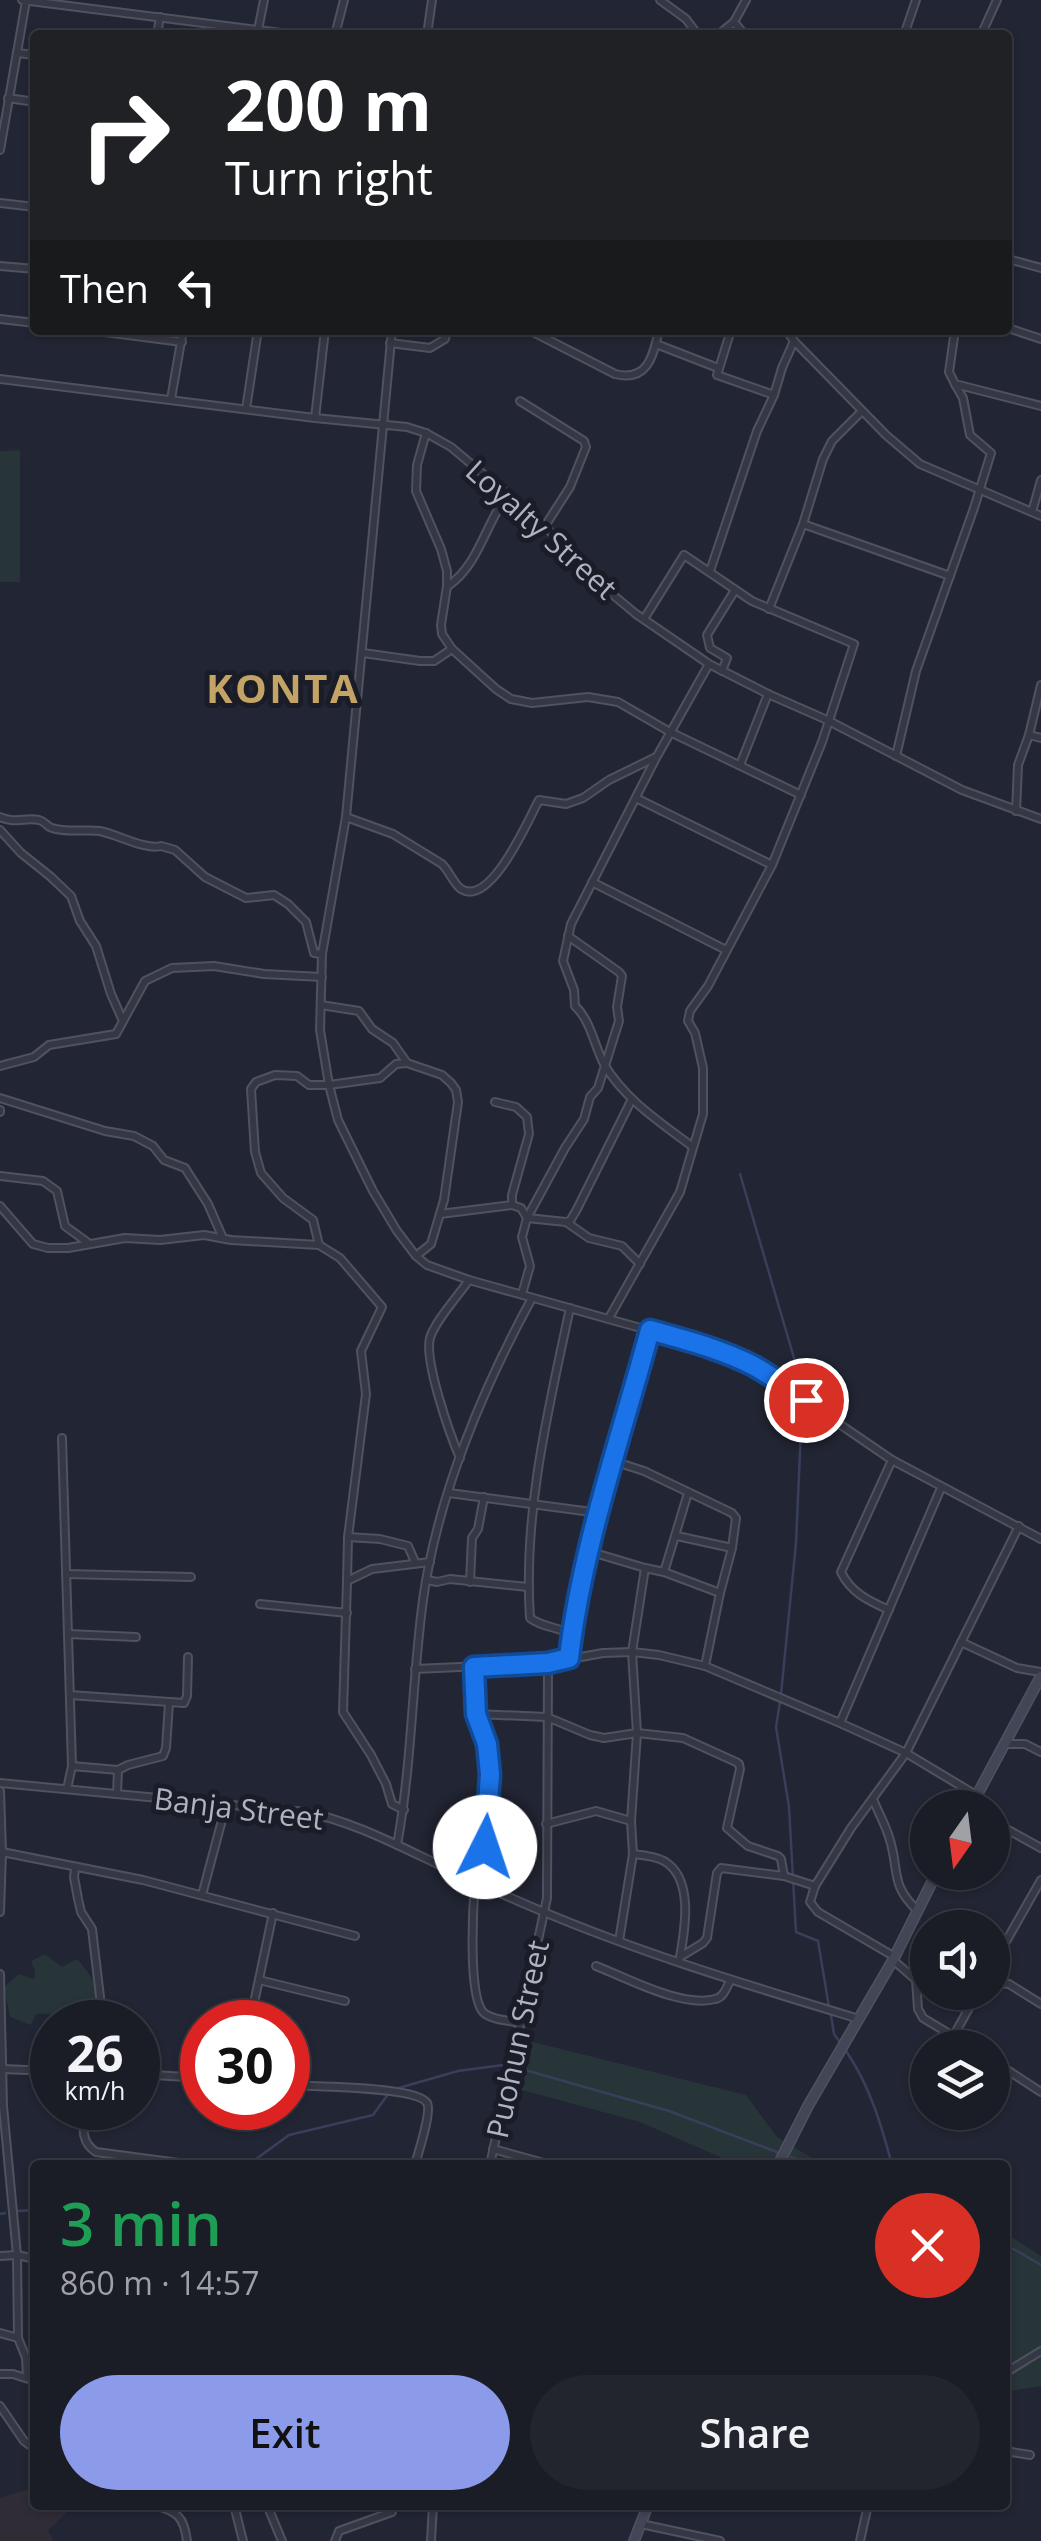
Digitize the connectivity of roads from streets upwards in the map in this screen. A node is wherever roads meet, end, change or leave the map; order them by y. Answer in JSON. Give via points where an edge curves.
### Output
{"nodes":[{"id":1,"x":24,"y":0,"type":"edge"},
{"id":2,"x":264,"y":0,"type":"edge"},
{"id":3,"x":344,"y":0,"type":"edge"},
{"id":4,"x":432,"y":0,"type":"edge"},
{"id":5,"x":660,"y":0,"type":"edge"},
{"id":6,"x":916,"y":0,"type":"edge"},
{"id":7,"x":997,"y":0,"type":"edge"},
{"id":8,"x":742,"y":3,"type":"edge"},
{"id":9,"x":160,"y":17,"type":"junction"},
{"id":10,"x":734,"y":22,"type":"junction"},
{"id":11,"x":159,"y":30,"type":"edge"},
{"id":12,"x":230,"y":30,"type":"edge"},
{"id":13,"x":258,"y":30,"type":"edge"},
{"id":14,"x":336,"y":30,"type":"edge"},
{"id":15,"x":428,"y":30,"type":"edge"},
{"id":16,"x":694,"y":30,"type":"edge"},
{"id":17,"x":724,"y":30,"type":"edge"},
{"id":18,"x":741,"y":30,"type":"edge"},
{"id":19,"x":906,"y":30,"type":"edge"},
{"id":20,"x":984,"y":30,"type":"edge"},
{"id":21,"x":17,"y":53,"type":"junction"},
{"id":22,"x":30,"y":55,"type":"edge"},
{"id":23,"x":8,"y":98,"type":"junction"},
{"id":24,"x":30,"y":101,"type":"edge"},
{"id":25,"x":2,"y":123,"type":"edge"},
{"id":26,"x":0,"y":150,"type":"edge"},
{"id":27,"x":0,"y":203,"type":"edge"},
{"id":28,"x":30,"y":206,"type":"edge"},
{"id":29,"x":1012,"y":261,"type":"edge"},
{"id":30,"x":0,"y":266,"type":"edge"},
{"id":31,"x":1041,"y":268,"type":"edge"},
{"id":32,"x":30,"y":269,"type":"edge"},
{"id":33,"x":0,"y":319,"type":"edge"},
{"id":34,"x":30,"y":322,"type":"edge"},
{"id":35,"x":1012,"y":329,"type":"edge"},
{"id":36,"x":128,"y":335,"type":"edge"},
{"id":37,"x":183,"y":335,"type":"edge"},
{"id":38,"x":257,"y":335,"type":"edge"},
{"id":39,"x":324,"y":335,"type":"edge"},
{"id":40,"x":391,"y":335,"type":"edge"},
{"id":41,"x":446,"y":335,"type":"edge"},
{"id":42,"x":539,"y":335,"type":"edge"},
{"id":43,"x":658,"y":335,"type":"edge"},
{"id":44,"x":729,"y":335,"type":"edge"},
{"id":45,"x":789,"y":335,"type":"edge"},
{"id":46,"x":954,"y":335,"type":"edge"},
{"id":47,"x":1041,"y":339,"type":"edge"},
{"id":48,"x":182,"y":342,"type":"junction"},
{"id":49,"x":794,"y":342,"type":"junction"},
{"id":50,"x":390,"y":343,"type":"junction"},
{"id":51,"x":656,"y":344,"type":"junction"},
{"id":52,"x":718,"y":368,"type":"junction"},
{"id":53,"x":0,"y":378,"type":"edge"},
{"id":54,"x":955,"y":384,"type":"junction"},
{"id":55,"x":774,"y":395,"type":"junction"},
{"id":56,"x":171,"y":399,"type":"junction"},
{"id":57,"x":520,"y":401,"type":"dead end"},
{"id":58,"x":1041,"y":406,"type":"edge"},
{"id":59,"x":246,"y":409,"type":"junction"},
{"id":60,"x":862,"y":411,"type":"junction"},
{"id":61,"x":315,"y":418,"type":"junction"},
{"id":62,"x":385,"y":426,"type":"junction"},
{"id":63,"x":426,"y":433,"type":"junction"},
{"id":64,"x":1041,"y":480,"type":"edge"},
{"id":65,"x":980,"y":490,"type":"junction"},
{"id":66,"x":508,"y":494,"type":"junction"},
{"id":67,"x":1032,"y":512,"type":"junction"},
{"id":68,"x":1041,"y":516,"type":"edge"},
{"id":69,"x":803,"y":524,"type":"junction"},
{"id":70,"x":546,"y":526,"type":"junction"},
{"id":71,"x":710,"y":571,"type":"junction"},
{"id":72,"x":950,"y":576,"type":"junction"},
{"id":73,"x":447,"y":586,"type":"junction"},
{"id":74,"x":735,"y":590,"type":"junction"},
{"id":75,"x":769,"y":609,"type":"junction"},
{"id":76,"x":644,"y":620,"type":"junction"},
{"id":77,"x":452,"y":649,"type":"junction"},
{"id":78,"x":362,"y":653,"type":"junction"},
{"id":79,"x":708,"y":664,"type":"junction"},
{"id":80,"x":722,"y":671,"type":"junction"},
{"id":81,"x":1041,"y":684,"type":"edge"},
{"id":82,"x":768,"y":694,"type":"junction"},
{"id":83,"x":827,"y":720,"type":"junction"},
{"id":84,"x":670,"y":732,"type":"junction"},
{"id":85,"x":1029,"y":735,"type":"junction"},
{"id":86,"x":1041,"y":738,"type":"edge"},
{"id":87,"x":896,"y":756,"type":"junction"},
{"id":88,"x":656,"y":758,"type":"junction"},
{"id":89,"x":740,"y":765,"type":"junction"},
{"id":90,"x":801,"y":795,"type":"junction"},
{"id":91,"x":636,"y":798,"type":"junction"},
{"id":92,"x":1016,"y":810,"type":"junction"},
{"id":93,"x":346,"y":817,"type":"junction"},
{"id":94,"x":0,"y":818,"type":"edge"},
{"id":95,"x":1041,"y":819,"type":"edge"},
{"id":96,"x":0,"y":830,"type":"edge"},
{"id":97,"x":772,"y":864,"type":"junction"},
{"id":98,"x":592,"y":882,"type":"junction"},
{"id":99,"x":568,"y":936,"type":"junction"},
{"id":100,"x":726,"y":950,"type":"junction"},
{"id":101,"x":322,"y":954,"type":"junction"},
{"id":102,"x":322,"y":976,"type":"junction"},
{"id":103,"x":320,"y":1005,"type":"junction"},
{"id":104,"x":124,"y":1022,"type":"junction"},
{"id":105,"x":408,"y":1063,"type":"junction"},
{"id":106,"x":0,"y":1066,"type":"edge"},
{"id":107,"x":606,"y":1066,"type":"junction"},
{"id":108,"x":328,"y":1085,"type":"junction"},
{"id":109,"x":0,"y":1098,"type":"edge"},
{"id":110,"x":632,"y":1099,"type":"junction"},
{"id":111,"x":496,"y":1102,"type":"dead end"},
{"id":112,"x":692,"y":1147,"type":"junction"},
{"id":113,"x":0,"y":1176,"type":"edge"},
{"id":114,"x":512,"y":1204,"type":"junction"},
{"id":115,"x":0,"y":1206,"type":"edge"},
{"id":116,"x":440,"y":1214,"type":"junction"},
{"id":117,"x":527,"y":1218,"type":"junction"},
{"id":118,"x":566,"y":1222,"type":"junction"},
{"id":119,"x":223,"y":1238,"type":"junction"},
{"id":120,"x":89,"y":1243,"type":"junction"},
{"id":121,"x":319,"y":1245,"type":"junction"},
{"id":122,"x":416,"y":1256,"type":"junction"},
{"id":123,"x":640,"y":1264,"type":"junction"},
{"id":124,"x":470,"y":1280,"type":"junction"},
{"id":125,"x":522,"y":1294,"type":"junction"},
{"id":126,"x":532,"y":1298,"type":"junction"},
{"id":127,"x":570,"y":1308,"type":"junction"},
{"id":128,"x":608,"y":1318,"type":"junction"},
{"id":129,"x":650,"y":1330,"type":"junction"},
{"id":130,"x":62,"y":1438,"type":"dead end"},
{"id":131,"x":460,"y":1460,"type":"junction"},
{"id":132,"x":892,"y":1460,"type":"junction"},
{"id":133,"x":614,"y":1461,"type":"junction"},
{"id":134,"x":941,"y":1488,"type":"junction"},
{"id":135,"x":449,"y":1493,"type":"junction"},
{"id":136,"x":688,"y":1493,"type":"junction"},
{"id":137,"x":484,"y":1497,"type":"junction"},
{"id":138,"x":534,"y":1503,"type":"junction"},
{"id":139,"x":599,"y":1513,"type":"junction"},
{"id":140,"x":1019,"y":1526,"type":"junction"},
{"id":141,"x":677,"y":1536,"type":"junction"},
{"id":142,"x":348,"y":1537,"type":"junction"},
{"id":143,"x":1041,"y":1539,"type":"edge"},
{"id":144,"x":732,"y":1548,"type":"junction"},
{"id":145,"x":588,"y":1552,"type":"junction"},
{"id":146,"x":415,"y":1562,"type":"junction"},
{"id":147,"x":430,"y":1562,"type":"junction"},
{"id":148,"x":645,"y":1568,"type":"junction"},
{"id":149,"x":664,"y":1572,"type":"junction"},
{"id":150,"x":66,"y":1574,"type":"junction"},
{"id":151,"x":192,"y":1578,"type":"dead end"},
{"id":152,"x":426,"y":1580,"type":"junction"},
{"id":153,"x":346,"y":1581,"type":"junction"},
{"id":154,"x":470,"y":1582,"type":"junction"},
{"id":155,"x":528,"y":1587,"type":"junction"},
{"id":156,"x":720,"y":1593,"type":"junction"},
{"id":157,"x":260,"y":1604,"type":"dead end"},
{"id":158,"x":889,"y":1610,"type":"junction"},
{"id":159,"x":346,"y":1613,"type":"junction"},
{"id":160,"x":68,"y":1634,"type":"junction"},
{"id":161,"x":572,"y":1635,"type":"junction"},
{"id":162,"x":136,"y":1636,"type":"dead end"},
{"id":163,"x":961,"y":1642,"type":"junction"},
{"id":164,"x":632,"y":1652,"type":"junction"},
{"id":165,"x":188,"y":1657,"type":"dead end"},
{"id":166,"x":569,"y":1658,"type":"junction"},
{"id":167,"x":548,"y":1663,"type":"junction"},
{"id":168,"x":706,"y":1666,"type":"junction"},
{"id":169,"x":474,"y":1667,"type":"junction"},
{"id":170,"x":416,"y":1669,"type":"junction"},
{"id":171,"x":1041,"y":1674,"type":"edge"},
{"id":172,"x":70,"y":1695,"type":"junction"},
{"id":173,"x":169,"y":1703,"type":"junction"},
{"id":174,"x":476,"y":1714,"type":"junction"},
{"id":175,"x":547,"y":1717,"type":"junction"},
{"id":176,"x":840,"y":1723,"type":"junction"},
{"id":177,"x":1014,"y":1726,"type":"junction"},
{"id":178,"x":637,"y":1733,"type":"junction"},
{"id":179,"x":1004,"y":1744,"type":"junction"},
{"id":180,"x":1025,"y":1744,"type":"junction"},
{"id":181,"x":1041,"y":1752,"type":"edge"},
{"id":182,"x":906,"y":1753,"type":"junction"},
{"id":183,"x":72,"y":1766,"type":"junction"},
{"id":184,"x":118,"y":1770,"type":"junction"},
{"id":185,"x":0,"y":1782,"type":"edge"},
{"id":186,"x":67,"y":1790,"type":"junction"},
{"id":187,"x":968,"y":1790,"type":"edge"},
{"id":188,"x":979,"y":1790,"type":"edge"},
{"id":189,"x":0,"y":1791,"type":"edge"},
{"id":190,"x":116,"y":1794,"type":"junction"},
{"id":191,"x":873,"y":1799,"type":"junction"},
{"id":192,"x":226,"y":1804,"type":"junction"},
{"id":193,"x":404,"y":1810,"type":"junction"},
{"id":194,"x":631,"y":1821,"type":"junction"},
{"id":195,"x":546,"y":1824,"type":"junction"},
{"id":196,"x":1010,"y":1831,"type":"edge"},
{"id":197,"x":397,"y":1845,"type":"junction"},
{"id":198,"x":1041,"y":1848,"type":"edge"},
{"id":199,"x":2,"y":1852,"type":"edge"},
{"id":200,"x":633,"y":1854,"type":"junction"},
{"id":201,"x":75,"y":1869,"type":"junction"},
{"id":202,"x":458,"y":1874,"type":"junction"},
{"id":203,"x":784,"y":1876,"type":"junction"},
{"id":204,"x":1041,"y":1880,"type":"edge"},
{"id":205,"x":474,"y":1882,"type":"junction"},
{"id":206,"x":814,"y":1886,"type":"junction"},
{"id":207,"x":202,"y":1895,"type":"junction"},
{"id":208,"x":917,"y":1910,"type":"edge"},
{"id":209,"x":0,"y":1912,"type":"edge"},
{"id":210,"x":544,"y":1912,"type":"junction"},
{"id":211,"x":273,"y":1913,"type":"junction"},
{"id":212,"x":910,"y":1927,"type":"edge"},
{"id":213,"x":1010,"y":1934,"type":"edge"},
{"id":214,"x":355,"y":1936,"type":"dead end"},
{"id":215,"x":619,"y":1941,"type":"junction"},
{"id":216,"x":894,"y":1959,"type":"junction"},
{"id":217,"x":680,"y":1960,"type":"junction"},
{"id":218,"x":596,"y":1966,"type":"dead end"},
{"id":219,"x":0,"y":1974,"type":"edge"},
{"id":220,"x":259,"y":1980,"type":"junction"},
{"id":221,"x":730,"y":1981,"type":"junction"},
{"id":222,"x":1010,"y":1985,"type":"edge"},
{"id":223,"x":100,"y":2000,"type":"edge"},
{"id":224,"x":255,"y":2000,"type":"edge"},
{"id":225,"x":345,"y":2001,"type":"dead end"},
{"id":226,"x":1041,"y":2004,"type":"edge"},
{"id":227,"x":861,"y":2019,"type":"junction"},
{"id":228,"x":522,"y":2023,"type":"junction"},
{"id":229,"x":945,"y":2030,"type":"edge"},
{"id":230,"x":2,"y":2069,"type":"edge"},
{"id":231,"x":30,"y":2070,"type":"edge"},
{"id":232,"x":1010,"y":2072,"type":"edge"},
{"id":233,"x":310,"y":2086,"type":"edge"},
{"id":234,"x":1041,"y":2092,"type":"edge"},
{"id":235,"x":2,"y":2106,"type":"edge"},
{"id":236,"x":83,"y":2130,"type":"edge"},
{"id":237,"x":3,"y":2131,"type":"edge"},
{"id":238,"x":493,"y":2149,"type":"junction"},
{"id":239,"x":156,"y":2160,"type":"edge"},
{"id":240,"x":416,"y":2160,"type":"edge"},
{"id":241,"x":491,"y":2160,"type":"edge"},
{"id":242,"x":533,"y":2160,"type":"edge"},
{"id":243,"x":781,"y":2160,"type":"edge"},
{"id":244,"x":18,"y":2255,"type":"junction"},
{"id":245,"x":0,"y":2256,"type":"edge"},
{"id":246,"x":30,"y":2258,"type":"edge"},
{"id":247,"x":0,"y":2332,"type":"edge"},
{"id":248,"x":18,"y":2338,"type":"junction"},
{"id":249,"x":1041,"y":2351,"type":"edge"},
{"id":250,"x":1010,"y":2369,"type":"edge"},
{"id":251,"x":0,"y":2374,"type":"edge"},
{"id":252,"x":30,"y":2375,"type":"edge"},
{"id":253,"x":30,"y":2379,"type":"edge"},
{"id":254,"x":0,"y":2406,"type":"edge"},
{"id":255,"x":30,"y":2445,"type":"edge"},
{"id":256,"x":1010,"y":2452,"type":"edge"},
{"id":257,"x":1030,"y":2455,"type":"dead end"},
{"id":258,"x":172,"y":2510,"type":"edge"},
{"id":259,"x":235,"y":2510,"type":"edge"},
{"id":260,"x":269,"y":2510,"type":"edge"},
{"id":261,"x":433,"y":2510,"type":"edge"},
{"id":262,"x":646,"y":2510,"type":"edge"},
{"id":263,"x":867,"y":2510,"type":"edge"},
{"id":264,"x":392,"y":2512,"type":"dead end"},
{"id":265,"x":641,"y":2524,"type":"junction"},
{"id":266,"x":187,"y":2541,"type":"edge"},
{"id":267,"x":243,"y":2541,"type":"edge"},
{"id":268,"x":282,"y":2541,"type":"edge"},
{"id":269,"x":336,"y":2541,"type":"edge"},
{"id":270,"x":431,"y":2541,"type":"edge"},
{"id":271,"x":634,"y":2541,"type":"edge"},
{"id":272,"x":720,"y":2541,"type":"edge"},
{"id":273,"x":860,"y":2541,"type":"edge"}],
"edges":[{"from":1,"to":9,"type":"street"},
{"from":1,"to":21,"type":"street"},
{"from":2,"to":13,"type":"street"},
{"from":3,"to":14,"type":"street"},
{"from":4,"to":15,"type":"street"},
{"from":5,"to":16,"type":"street"},
{"from":6,"to":19,"type":"street"},
{"from":7,"to":20,"type":"street"},
{"from":8,"to":10,"type":"street"},
{"from":9,"to":11,"type":"street"},
{"from":9,"to":12,"type":"street"},
{"from":10,"to":17,"type":"street"},
{"from":10,"to":18,"type":"street"},
{"from":21,"to":22,"type":"street"},
{"from":21,"to":23,"type":"street"},
{"from":23,"to":24,"type":"street"},
{"from":23,"to":25,"type":"street"},
{"from":25,"to":26,"type":"street"},
{"from":27,"to":28,"type":"street"},
{"from":29,"to":31,"type":"street"},
{"from":30,"to":32,"type":"street"},
{"from":33,"to":34,"type":"street"},
{"from":35,"to":47,"type":"street"},
{"from":36,"to":48,"type":"street"},
{"from":37,"to":48,"type":"street"},
{"from":38,"to":59,"type":"street"},
{"from":39,"to":61,"type":"street"},
{"from":40,"to":50,"type":"street"},
{"from":41,"to":50,"type":"street","via":[[430,348]]},
{"from":42,"to":51,"type":"street","via":[[628,377],[647,365]]},
{"from":43,"to":51,"type":"street"},
{"from":44,"to":52,"type":"street"},
{"from":45,"to":49,"type":"street"},
{"from":46,"to":54,"type":"street","via":[[949,372]]},
{"from":48,"to":56,"type":"street"},
{"from":49,"to":55,"type":"street"},
{"from":49,"to":60,"type":"street"},
{"from":50,"to":62,"type":"street"},
{"from":51,"to":52,"type":"street"},
{"from":52,"to":55,"type":"street","via":[[717,375]]},
{"from":53,"to":56,"type":"street","name":"Loyalty Street"},
{"from":54,"to":58,"type":"street"},
{"from":54,"to":65,"type":"street","via":[[970,436],[991,453]]},
{"from":55,"to":71,"type":"street"},
{"from":56,"to":59,"type":"street","name":"Loyalty Street"},
{"from":57,"to":70,"type":"street","via":[[586,447]]},
{"from":59,"to":61,"type":"street","name":"Loyalty Street"},
{"from":60,"to":65,"type":"street","via":[[920,464]]},
{"from":60,"to":69,"type":"street","via":[[832,441]]},
{"from":61,"to":62,"type":"street","name":"Loyalty Street"},
{"from":62,"to":63,"type":"street","name":"Loyalty Street"},
{"from":62,"to":78,"type":"street"},
{"from":63,"to":66,"type":"street","name":"Loyalty Street"},
{"from":63,"to":73,"type":"street","via":[[416,491],[441,548]]},
{"from":64,"to":67,"type":"street"},
{"from":65,"to":67,"type":"street"},
{"from":65,"to":72,"type":"street"},
{"from":66,"to":70,"type":"street","name":"Loyalty Street"},
{"from":66,"to":73,"type":"street","via":[[468,567]]},
{"from":67,"to":68,"type":"street"},
{"from":69,"to":72,"type":"street"},
{"from":69,"to":75,"type":"street"},
{"from":70,"to":76,"type":"street","name":"Loyalty Street"},
{"from":71,"to":74,"type":"street"},
{"from":71,"to":76,"type":"street","via":[[684,555]]},
{"from":72,"to":87,"type":"street","via":[[916,671]]},
{"from":73,"to":77,"type":"street","via":[[441,626]]},
{"from":74,"to":75,"type":"street"},
{"from":74,"to":80,"type":"street","via":[[707,635],[710,648],[727,658]]},
{"from":75,"to":83,"type":"street","via":[[854,644]]},
{"from":76,"to":79,"type":"street","name":"Loyalty Street"},
{"from":77,"to":78,"type":"street","via":[[434,661]]},
{"from":77,"to":84,"type":"street","via":[[510,699],[618,702]]},
{"from":78,"to":93,"type":"street"},
{"from":79,"to":80,"type":"street","name":"Loyalty Street"},
{"from":79,"to":84,"type":"street"},
{"from":80,"to":82,"type":"street","name":"Loyalty Street"},
{"from":81,"to":85,"type":"street"},
{"from":82,"to":83,"type":"street","name":"Loyalty Street"},
{"from":82,"to":89,"type":"street"},
{"from":83,"to":87,"type":"street","name":"Loyalty Street"},
{"from":83,"to":90,"type":"street"},
{"from":84,"to":88,"type":"street"},
{"from":84,"to":89,"type":"street"},
{"from":85,"to":86,"type":"street"},
{"from":85,"to":92,"type":"street","via":[[1018,765]]},
{"from":87,"to":92,"type":"street","name":"Loyalty Street"},
{"from":88,"to":91,"type":"street"},
{"from":88,"to":93,"type":"street","via":[[583,798],[566,804],[540,800],[497,874],[476,890],[458,887],[442,864],[393,834]]},
{"from":89,"to":90,"type":"street"},
{"from":90,"to":97,"type":"street"},
{"from":91,"to":97,"type":"street"},
{"from":91,"to":98,"type":"street"},
{"from":92,"to":95,"type":"street","name":"Loyalty Street"},
{"from":93,"to":101,"type":"street"},
{"from":94,"to":101,"type":"street","via":[[40,820],[175,850],[205,878],[246,898],[274,895],[288,904],[306,922],[314,953]]},
{"from":96,"to":104,"type":"street","via":[[71,896]]},
{"from":97,"to":100,"type":"street"},
{"from":98,"to":99,"type":"street"},
{"from":98,"to":100,"type":"street"},
{"from":99,"to":107,"type":"street","via":[[563,960],[575,1006]]},
{"from":99,"to":107,"type":"street","via":[[622,976]]},
{"from":100,"to":112,"type":"street","via":[[688,1021],[703,1068],[704,1101]]},
{"from":101,"to":102,"type":"street"},
{"from":102,"to":103,"type":"street"},
{"from":102,"to":104,"type":"street","via":[[172,968],[145,981]]},
{"from":103,"to":105,"type":"street","via":[[359,1011]]},
{"from":103,"to":108,"type":"street"},
{"from":104,"to":106,"type":"street","via":[[116,1034],[49,1045],[34,1057]]},
{"from":105,"to":108,"type":"street","via":[[380,1078]]},
{"from":105,"to":116,"type":"street","via":[[442,1075],[458,1095]]},
{"from":107,"to":110,"type":"street"},
{"from":107,"to":117,"type":"street"},
{"from":108,"to":121,"type":"street","via":[[275,1075],[251,1089],[261,1172],[313,1220]]},
{"from":108,"to":122,"type":"street","via":[[373,1190]]},
{"from":109,"to":119,"type":"street","via":[[153,1146],[164,1160],[185,1168]]},
{"from":110,"to":112,"type":"street"},
{"from":110,"to":118,"type":"street"},
{"from":111,"to":114,"type":"street","via":[[527,1117],[530,1134]]},
{"from":112,"to":123,"type":"street","via":[[680,1192]]},
{"from":113,"to":120,"type":"street","via":[[43,1181],[57,1191],[65,1226]]},
{"from":114,"to":116,"type":"street"},
{"from":114,"to":117,"type":"street"},
{"from":115,"to":120,"type":"street","via":[[33,1244]]},
{"from":116,"to":122,"type":"street","via":[[429,1248]]},
{"from":117,"to":118,"type":"street"},
{"from":117,"to":125,"type":"street","via":[[522,1237],[530,1266]]},
{"from":118,"to":123,"type":"street","via":[[589,1238],[622,1246]]},
{"from":119,"to":120,"type":"street"},
{"from":119,"to":121,"type":"street"},
{"from":121,"to":142,"type":"street","via":[[340,1258],[382,1307],[361,1351],[366,1394]]},
{"from":122,"to":124,"type":"street"},
{"from":123,"to":128,"type":"street"},
{"from":124,"to":125,"type":"street"},
{"from":124,"to":131,"type":"street","via":[[431,1336],[428,1356]]},
{"from":125,"to":126,"type":"street"},
{"from":126,"to":127,"type":"street"},
{"from":126,"to":131,"type":"street","via":[[485,1390]]},
{"from":127,"to":128,"type":"street"},
{"from":127,"to":138,"type":"street"},
{"from":128,"to":129,"type":"street"},
{"from":129,"to":132,"type":"street","via":[[756,1367]]},
{"from":129,"to":133,"type":"street"},
{"from":130,"to":150,"type":"street"},
{"from":131,"to":135,"type":"street"},
{"from":132,"to":134,"type":"street"},
{"from":132,"to":158,"type":"street","via":[[841,1572],[862,1598]]},
{"from":133,"to":136,"type":"street"},
{"from":133,"to":139,"type":"street"},
{"from":134,"to":140,"type":"street"},
{"from":134,"to":158,"type":"street"},
{"from":135,"to":137,"type":"street"},
{"from":135,"to":147,"type":"street"},
{"from":136,"to":141,"type":"street"},
{"from":136,"to":144,"type":"street","via":[[736,1518]]},
{"from":137,"to":138,"type":"street"},
{"from":137,"to":154,"type":"street","via":[[472,1538]]},
{"from":138,"to":139,"type":"street"},
{"from":138,"to":155,"type":"street"},
{"from":139,"to":145,"type":"street"},
{"from":140,"to":143,"type":"street"},
{"from":140,"to":163,"type":"street"},
{"from":141,"to":144,"type":"street"},
{"from":141,"to":149,"type":"street"},
{"from":142,"to":146,"type":"street","via":[[408,1546]]},
{"from":142,"to":153,"type":"street"},
{"from":144,"to":156,"type":"street"},
{"from":145,"to":148,"type":"street"},
{"from":145,"to":161,"type":"street"},
{"from":146,"to":147,"type":"street"},
{"from":146,"to":153,"type":"street"},
{"from":147,"to":152,"type":"street"},
{"from":148,"to":149,"type":"street"},
{"from":148,"to":164,"type":"street"},
{"from":149,"to":156,"type":"street"},
{"from":150,"to":151,"type":"street"},
{"from":150,"to":160,"type":"street"},
{"from":152,"to":154,"type":"street"},
{"from":152,"to":170,"type":"street"},
{"from":153,"to":159,"type":"street"},
{"from":154,"to":155,"type":"street"},
{"from":155,"to":161,"type":"street","via":[[530,1618]]},
{"from":156,"to":168,"type":"street"},
{"from":157,"to":159,"type":"street"},
{"from":158,"to":176,"type":"street"},
{"from":159,"to":193,"type":"street","via":[[343,1712],[392,1804]]},
{"from":160,"to":162,"type":"street"},
{"from":160,"to":172,"type":"street"},
{"from":161,"to":166,"type":"street"},
{"from":163,"to":171,"type":"street"},
{"from":163,"to":182,"type":"street"},
{"from":164,"to":166,"type":"street"},
{"from":164,"to":168,"type":"street"},
{"from":164,"to":178,"type":"street"},
{"from":165,"to":173,"type":"street","via":[[187,1696],[184,1703]]},
{"from":166,"to":167,"type":"street"},
{"from":167,"to":169,"type":"street"},
{"from":167,"to":175,"type":"street","name":"Puohun Street"},
{"from":168,"to":176,"type":"street"},
{"from":169,"to":170,"type":"street"},
{"from":169,"to":174,"type":"street"},
{"from":170,"to":193,"type":"street"},
{"from":171,"to":177,"type":"street"},
{"from":172,"to":173,"type":"street"},
{"from":172,"to":183,"type":"street"},
{"from":173,"to":184,"type":"street","via":[[163,1756]]},
{"from":174,"to":175,"type":"street"},
{"from":174,"to":202,"type":"street","via":[[490,1774],[485,1847]]},
{"from":175,"to":178,"type":"street","via":[[590,1736]]},
{"from":175,"to":195,"type":"street","name":"Puohun Street"},
{"from":176,"to":182,"type":"street"},
{"from":177,"to":179,"type":"street"},
{"from":177,"to":180,"type":"street"},
{"from":178,"to":194,"type":"street"},
{"from":178,"to":203,"type":"street","via":[[683,1738],[740,1764],[727,1828],[748,1846],[778,1856]]},
{"from":179,"to":180,"type":"street"},
{"from":179,"to":188,"type":"street"},
{"from":180,"to":181,"type":"street"},
{"from":182,"to":187,"type":"street"},
{"from":182,"to":191,"type":"street"},
{"from":183,"to":184,"type":"street"},
{"from":183,"to":186,"type":"street"},
{"from":184,"to":190,"type":"street"},
{"from":185,"to":186,"type":"street","name":"Banja Street"},
{"from":186,"to":190,"type":"street","name":"Banja Street"},
{"from":189,"to":199,"type":"street"},
{"from":190,"to":192,"type":"street","name":"Banja Street"},
{"from":191,"to":206,"type":"street"},
{"from":191,"to":208,"type":"street","via":[[904,1899]]},
{"from":192,"to":197,"type":"street","name":"Banja Street","via":[[332,1818]]},
{"from":192,"to":207,"type":"street"},
{"from":193,"to":197,"type":"street"},
{"from":194,"to":195,"type":"street","via":[[596,1812]]},
{"from":194,"to":200,"type":"street"},
{"from":195,"to":210,"type":"street","name":"Puohun Street"},
{"from":196,"to":198,"type":"street"},
{"from":197,"to":202,"type":"street","name":"Banja Street"},
{"from":199,"to":201,"type":"street"},
{"from":199,"to":209,"type":"street"},
{"from":200,"to":215,"type":"street"},
{"from":200,"to":217,"type":"street","via":[[665,1862],[684,1892]]},
{"from":201,"to":207,"type":"street"},
{"from":201,"to":223,"type":"street","via":[[78,1899],[92,1929]]},
{"from":202,"to":205,"type":"street","name":"Banja Street"},
{"from":203,"to":206,"type":"street"},
{"from":203,"to":217,"type":"street","via":[[721,1868],[708,1938]]},
{"from":204,"to":213,"type":"street"},
{"from":205,"to":210,"type":"street","name":"Banja Street"},
{"from":205,"to":228,"type":"street","via":[[472,1957],[480,2006],[486,2015]]},
{"from":206,"to":216,"type":"street","via":[[810,1902],[818,1912]]},
{"from":207,"to":211,"type":"street"},
{"from":210,"to":215,"type":"street","name":"Banja Street"},
{"from":210,"to":228,"type":"street","name":"Puohun Street"},
{"from":211,"to":214,"type":"street"},
{"from":211,"to":220,"type":"street"},
{"from":212,"to":216,"type":"street"},
{"from":215,"to":217,"type":"street","name":"Banja Street"},
{"from":216,"to":227,"type":"street"},
{"from":216,"to":229,"type":"street","via":[[914,1976],[923,2018]]},
{"from":217,"to":221,"type":"street","name":"Banja Street"},
{"from":218,"to":221,"type":"street","via":[[682,2000],[714,2000]]},
{"from":219,"to":230,"type":"street"},
{"from":220,"to":224,"type":"street"},
{"from":220,"to":225,"type":"street"},
{"from":221,"to":227,"type":"street","name":"Banja Street"},
{"from":222,"to":226,"type":"street"},
{"from":227,"to":243,"type":"street"},
{"from":228,"to":238,"type":"street","name":"Puohun Street"},
{"from":230,"to":231,"type":"street"},
{"from":230,"to":235,"type":"street"},
{"from":232,"to":234,"type":"street"},
{"from":233,"to":240,"type":"street","via":[[391,2090],[425,2100],[429,2109]]},
{"from":235,"to":237,"type":"street"},
{"from":236,"to":239,"type":"street","via":[[96,2152]]},
{"from":237,"to":244,"type":"street"},
{"from":238,"to":241,"type":"street","name":"Puohun Street"},
{"from":238,"to":242,"type":"street"},
{"from":244,"to":245,"type":"street"},
{"from":244,"to":246,"type":"street"},
{"from":244,"to":248,"type":"street"},
{"from":247,"to":248,"type":"street"},
{"from":248,"to":252,"type":"street"},
{"from":249,"to":250,"type":"street"},
{"from":251,"to":253,"type":"street"},
{"from":254,"to":255,"type":"street"},
{"from":256,"to":257,"type":"street"},
{"from":258,"to":266,"type":"street"},
{"from":259,"to":267,"type":"street"},
{"from":260,"to":268,"type":"street"},
{"from":261,"to":270,"type":"street"},
{"from":262,"to":265,"type":"street"},
{"from":263,"to":273,"type":"street"},
{"from":264,"to":269,"type":"street","via":[[338,2531]]},
{"from":265,"to":271,"type":"street"},
{"from":265,"to":272,"type":"street"}]}
